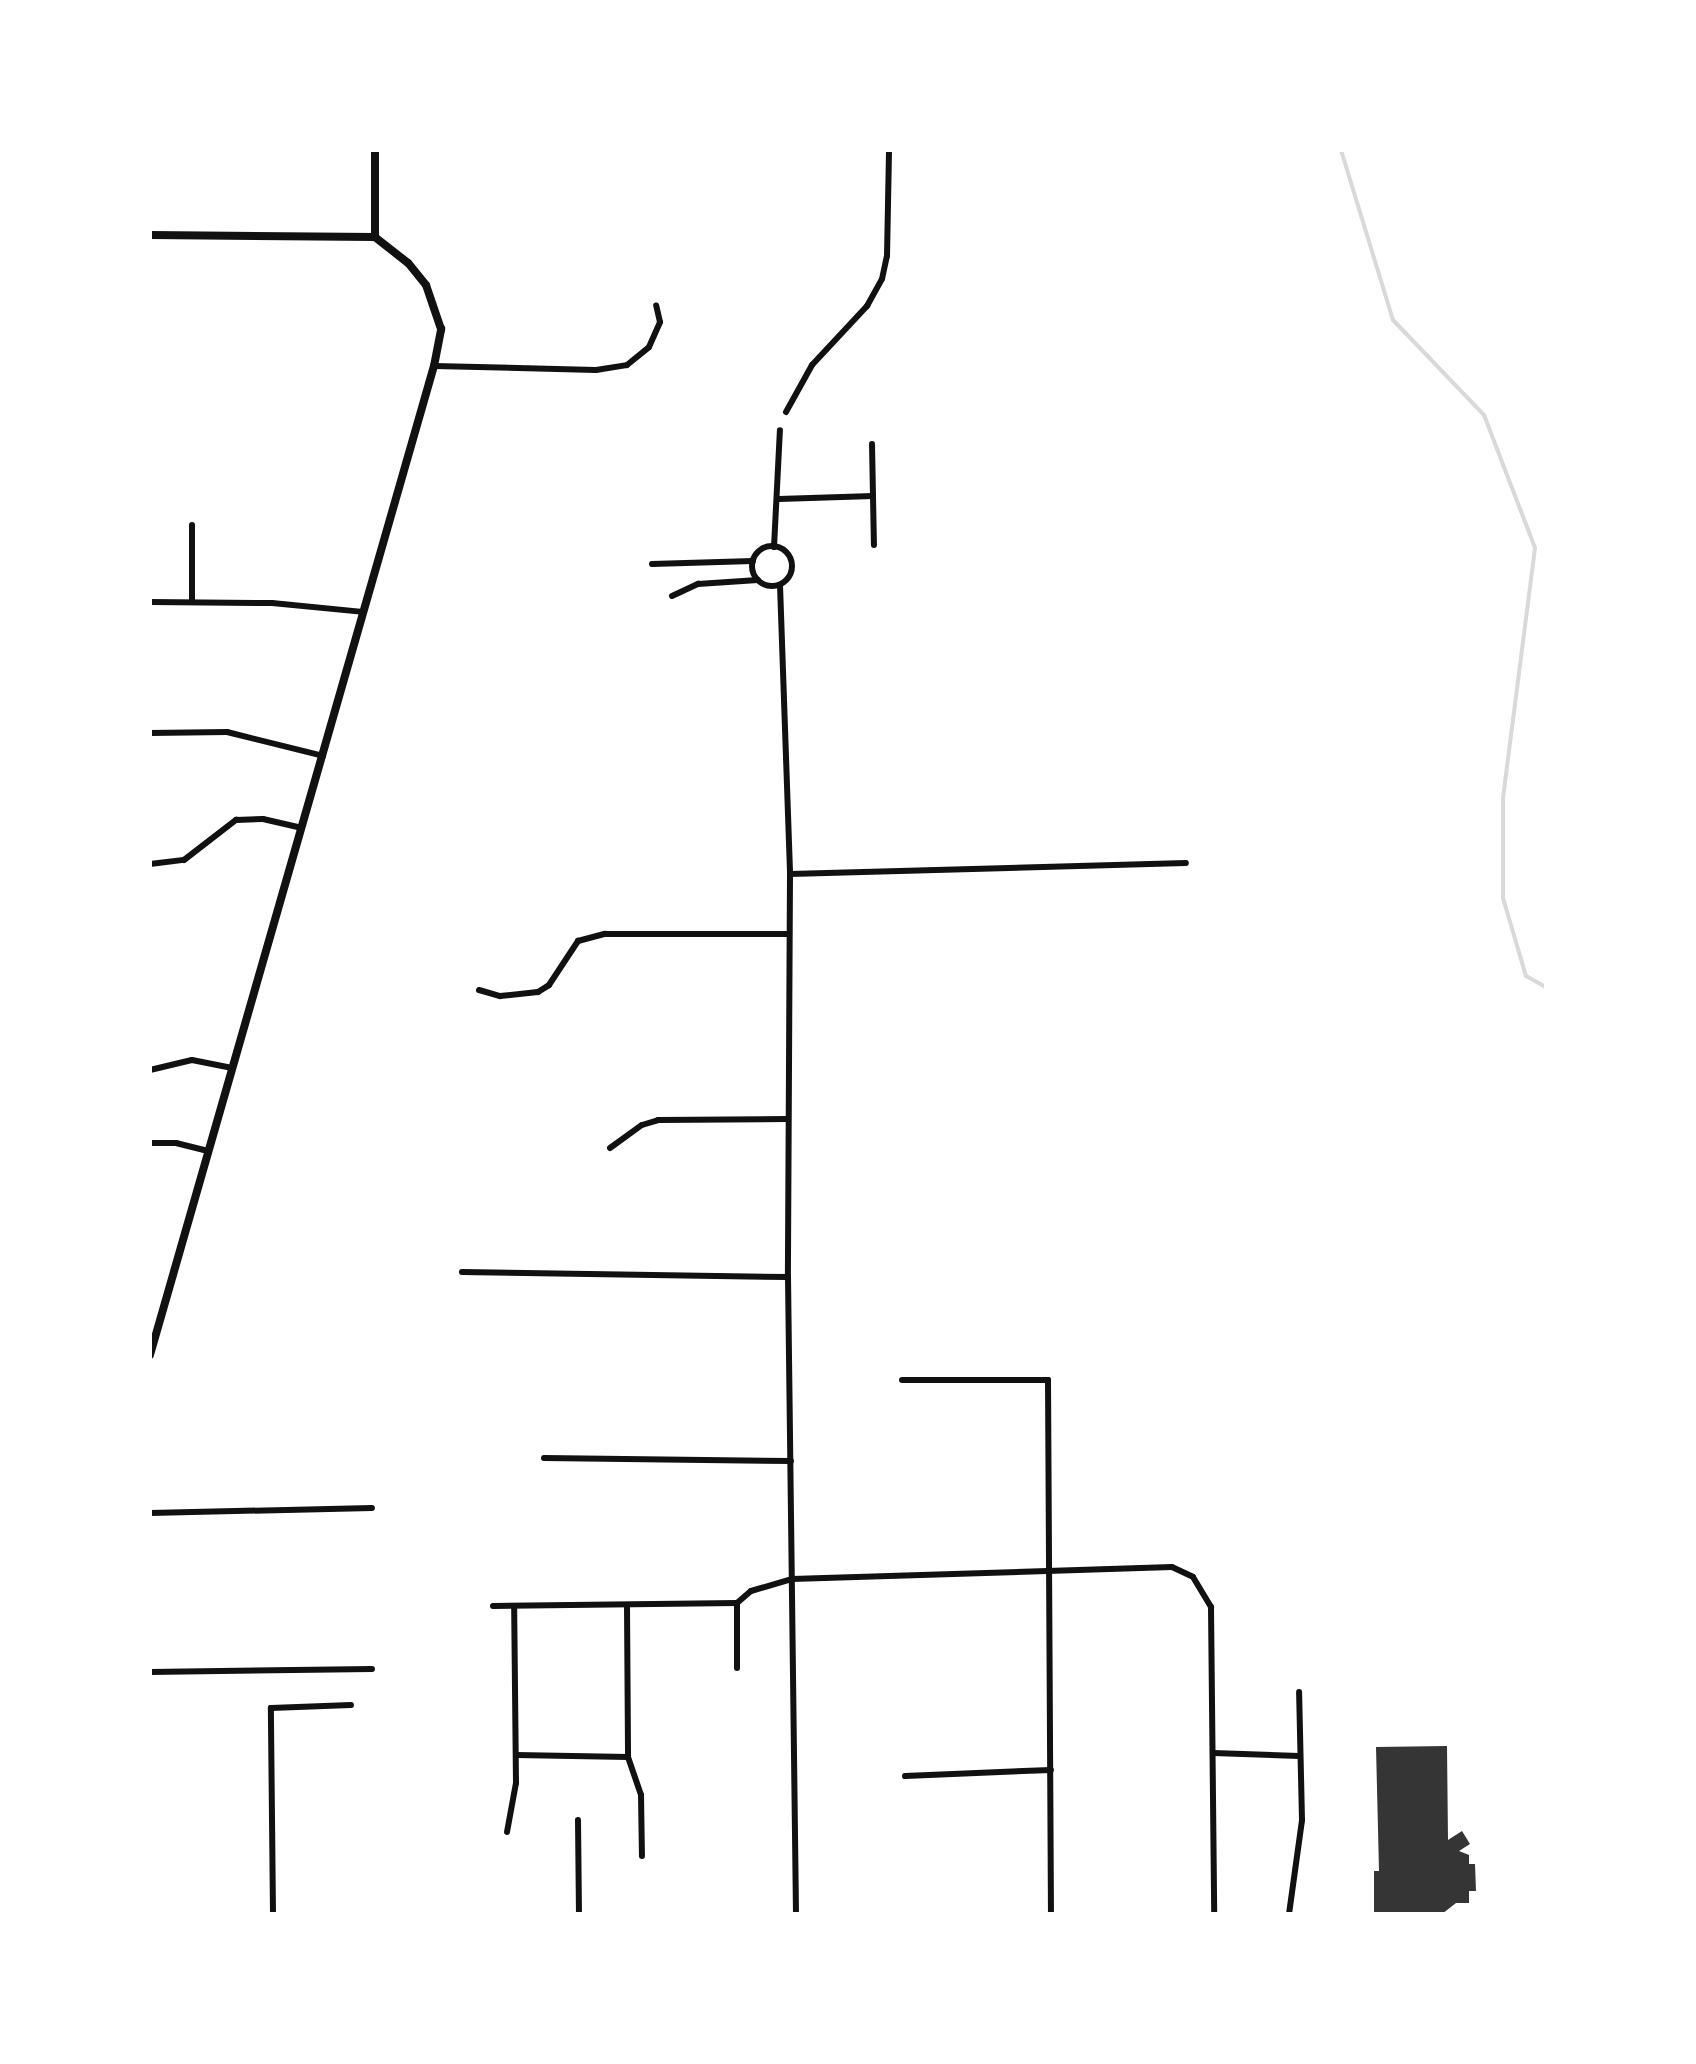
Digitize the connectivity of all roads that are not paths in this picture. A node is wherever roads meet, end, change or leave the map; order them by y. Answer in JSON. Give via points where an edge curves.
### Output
{"nodes":[{"id":1,"x":375,"y":150,"type":"edge"},
{"id":2,"x":888,"y":150,"type":"edge"},
{"id":3,"x":150,"y":235,"type":"edge"},
{"id":4,"x":375,"y":237,"type":"junction"},
{"id":5,"x":656,"y":305,"type":"dead end"},
{"id":6,"x":434,"y":366,"type":"junction"},
{"id":7,"x":786,"y":412,"type":"dead end"},
{"id":8,"x":780,"y":430,"type":"dead end"},
{"id":9,"x":872,"y":444,"type":"dead end"},
{"id":10,"x":873,"y":496,"type":"junction"},
{"id":11,"x":779,"y":499,"type":"junction"},
{"id":12,"x":192,"y":525,"type":"dead end"},
{"id":13,"x":874,"y":546,"type":"dead end"},
{"id":14,"x":774,"y":547,"type":"junction"},
{"id":15,"x":753,"y":561,"type":"junction"},
{"id":16,"x":652,"y":564,"type":"dead end"},
{"id":17,"x":758,"y":580,"type":"junction"},
{"id":18,"x":780,"y":584,"type":"junction"},
{"id":19,"x":672,"y":596,"type":"dead end"},
{"id":20,"x":150,"y":602,"type":"edge"},
{"id":21,"x":192,"y":602,"type":"junction"},
{"id":22,"x":367,"y":613,"type":"junction"},
{"id":23,"x":150,"y":733,"type":"edge"},
{"id":24,"x":322,"y":756,"type":"junction"},
{"id":25,"x":301,"y":828,"type":"junction"},
{"id":26,"x":150,"y":864,"type":"edge"},
{"id":27,"x":1186,"y":864,"type":"dead end"},
{"id":28,"x":790,"y":874,"type":"junction"},
{"id":29,"x":789,"y":934,"type":"junction"},
{"id":30,"x":479,"y":990,"type":"dead end"},
{"id":31,"x":232,"y":1068,"type":"junction"},
{"id":32,"x":150,"y":1070,"type":"edge"},
{"id":33,"x":787,"y":1119,"type":"junction"},
{"id":34,"x":150,"y":1143,"type":"edge"},
{"id":35,"x":610,"y":1148,"type":"dead end"},
{"id":36,"x":209,"y":1152,"type":"junction"},
{"id":37,"x":462,"y":1272,"type":"dead end"},
{"id":38,"x":788,"y":1277,"type":"junction"},
{"id":39,"x":150,"y":1356,"type":"edge"},
{"id":40,"x":902,"y":1380,"type":"dead end"},
{"id":41,"x":544,"y":1458,"type":"dead end"},
{"id":42,"x":790,"y":1461,"type":"junction"},
{"id":43,"x":372,"y":1508,"type":"dead end"},
{"id":44,"x":150,"y":1513,"type":"edge"},
{"id":45,"x":1052,"y":1568,"type":"junction"},
{"id":46,"x":792,"y":1579,"type":"junction"},
{"id":47,"x":737,"y":1603,"type":"junction"},
{"id":48,"x":493,"y":1606,"type":"dead end"},
{"id":49,"x":514,"y":1606,"type":"junction"},
{"id":50,"x":627,"y":1606,"type":"junction"},
{"id":51,"x":737,"y":1668,"type":"dead end"},
{"id":52,"x":372,"y":1669,"type":"dead end"},
{"id":53,"x":150,"y":1672,"type":"edge"},
{"id":54,"x":1300,"y":1692,"type":"dead end"},
{"id":55,"x":351,"y":1704,"type":"dead end"},
{"id":56,"x":1214,"y":1754,"type":"junction"},
{"id":57,"x":516,"y":1755,"type":"junction"},
{"id":58,"x":1299,"y":1756,"type":"junction"},
{"id":59,"x":628,"y":1757,"type":"junction"},
{"id":60,"x":1050,"y":1770,"type":"junction"},
{"id":61,"x":905,"y":1776,"type":"dead end"},
{"id":62,"x":578,"y":1820,"type":"dead end"},
{"id":63,"x":507,"y":1832,"type":"dead end"},
{"id":64,"x":642,"y":1856,"type":"dead end"},
{"id":65,"x":272,"y":1914,"type":"edge"},
{"id":66,"x":579,"y":1914,"type":"edge"},
{"id":67,"x":796,"y":1914,"type":"edge"},
{"id":68,"x":1051,"y":1914,"type":"edge"},
{"id":69,"x":1214,"y":1914,"type":"edge"},
{"id":70,"x":1290,"y":1914,"type":"edge"}],
"edges":[{"from":1,"to":4,"type":"street"},
{"from":2,"to":7,"type":"street","via":[[882,279],[867,306],[812,365]]},
{"from":3,"to":4,"type":"street"},
{"from":4,"to":6,"type":"street","via":[[426,284],[441,328]]},
{"from":5,"to":6,"type":"street","via":[[660,322],[649,347],[627,365]]},
{"from":6,"to":22,"type":"street"},
{"from":8,"to":11,"type":"street"},
{"from":9,"to":10,"type":"street"},
{"from":10,"to":11,"type":"street"},
{"from":10,"to":13,"type":"street"},
{"from":11,"to":14,"type":"street"},
{"from":12,"to":21,"type":"street"},
{"from":14,"to":15,"type":"street"},
{"from":14,"to":18,"type":"street","via":[[792,563]]},
{"from":15,"to":16,"type":"street"},
{"from":15,"to":17,"type":"street"},
{"from":17,"to":18,"type":"street"},
{"from":17,"to":19,"type":"street","via":[[698,584]]},
{"from":18,"to":28,"type":"street"},
{"from":20,"to":21,"type":"street"},
{"from":21,"to":22,"type":"street","via":[[272,602]]},
{"from":22,"to":24,"type":"street"},
{"from":23,"to":24,"type":"street","via":[[227,732]]},
{"from":24,"to":25,"type":"street"},
{"from":25,"to":26,"type":"street","via":[[243,818],[184,860]]},
{"from":25,"to":31,"type":"street"},
{"from":27,"to":28,"type":"street"},
{"from":28,"to":29,"type":"street"},
{"from":29,"to":30,"type":"street","via":[[605,934],[578,941],[538,992]]},
{"from":29,"to":33,"type":"street"},
{"from":31,"to":32,"type":"street","via":[[192,1060]]},
{"from":31,"to":36,"type":"street"},
{"from":33,"to":35,"type":"street","via":[[658,1120]]},
{"from":33,"to":38,"type":"street"},
{"from":34,"to":36,"type":"street"},
{"from":36,"to":39,"type":"street"},
{"from":37,"to":38,"type":"street"},
{"from":38,"to":42,"type":"street"},
{"from":40,"to":45,"type":"street","via":[[1048,1380]]},
{"from":41,"to":42,"type":"street"},
{"from":42,"to":46,"type":"street"},
{"from":43,"to":44,"type":"street"},
{"from":45,"to":46,"type":"street"},
{"from":45,"to":56,"type":"street","via":[[1144,1565],[1193,1577],[1211,1607]]},
{"from":45,"to":60,"type":"street"},
{"from":46,"to":47,"type":"street","via":[[751,1591]]},
{"from":46,"to":67,"type":"street"},
{"from":47,"to":50,"type":"street"},
{"from":47,"to":51,"type":"street"},
{"from":48,"to":49,"type":"street"},
{"from":49,"to":50,"type":"street"},
{"from":49,"to":57,"type":"street"},
{"from":50,"to":59,"type":"street"},
{"from":52,"to":53,"type":"street"},
{"from":54,"to":58,"type":"street"},
{"from":55,"to":65,"type":"street","via":[[271,1708]]},
{"from":56,"to":58,"type":"street"},
{"from":56,"to":69,"type":"street"},
{"from":57,"to":59,"type":"street"},
{"from":57,"to":63,"type":"street"},
{"from":58,"to":70,"type":"street","via":[[1302,1820]]},
{"from":59,"to":64,"type":"street","via":[[641,1795]]},
{"from":60,"to":61,"type":"street"},
{"from":60,"to":68,"type":"street"},
{"from":62,"to":66,"type":"street"}]}
